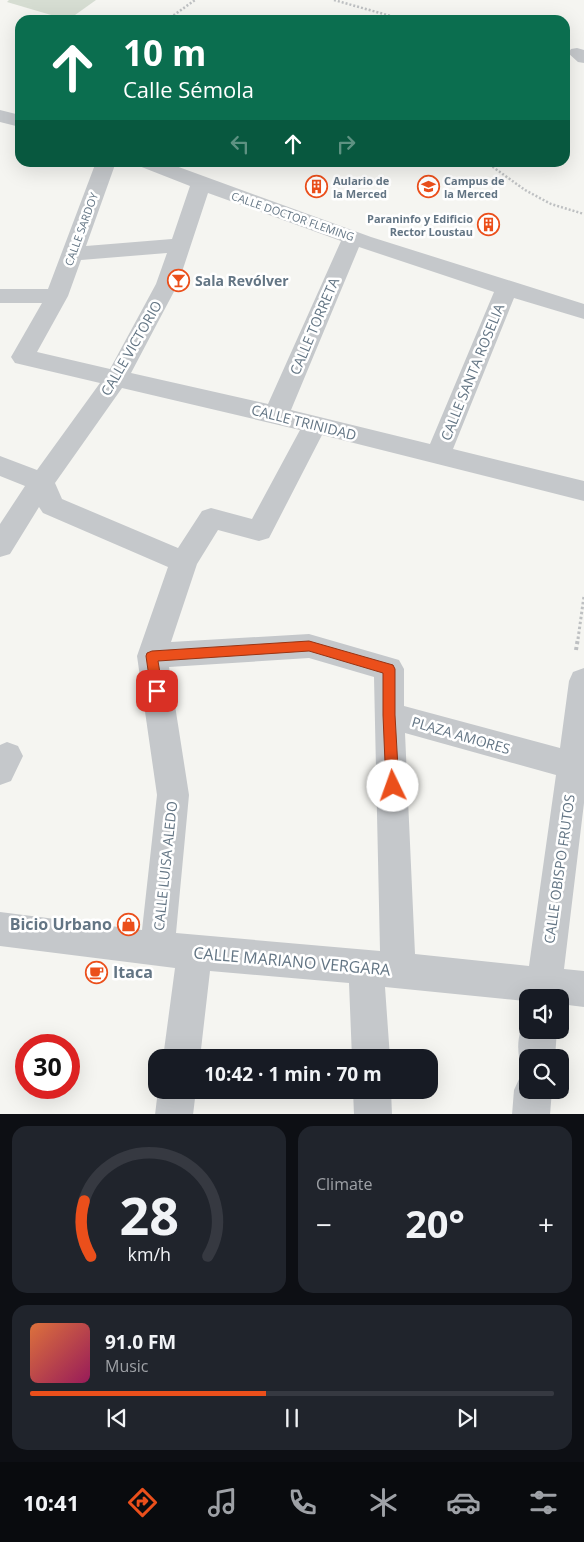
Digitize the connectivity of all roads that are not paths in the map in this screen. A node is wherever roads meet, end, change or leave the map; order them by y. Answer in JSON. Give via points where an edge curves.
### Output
{"nodes":[{"id":1,"x":0,"y":116,"type":"edge"},
{"id":2,"x":15,"y":120,"type":"edge"},
{"id":3,"x":104,"y":167,"type":"edge"},
{"id":4,"x":158,"y":167,"type":"edge"},
{"id":5,"x":201,"y":184,"type":"junction"},
{"id":6,"x":353,"y":237,"type":"junction"},
{"id":7,"x":180,"y":245,"type":"junction"},
{"id":8,"x":72,"y":254,"type":"junction"},
{"id":9,"x":507,"y":288,"type":"junction"},
{"id":10,"x":0,"y":296,"type":"edge"},
{"id":11,"x":57,"y":296,"type":"junction"},
{"id":12,"x":584,"y":312,"type":"edge"},
{"id":13,"x":24,"y":356,"type":"joint"},
{"id":14,"x":118,"y":378,"type":"junction"},
{"id":15,"x":276,"y":415,"type":"junction"},
{"id":16,"x":314,"y":424,"type":"junction"},
{"id":17,"x":438,"y":455,"type":"junction"},
{"id":18,"x":0,"y":466,"type":"edge"},
{"id":19,"x":42,"y":482,"type":"junction"},
{"id":20,"x":584,"y":491,"type":"edge"},
{"id":21,"x":0,"y":546,"type":"edge"},
{"id":22,"x":184,"y":562,"type":"junction"},
{"id":23,"x":152,"y":656,"type":"junction"},
{"id":24,"x":584,"y":681,"type":"edge"},
{"id":25,"x":389,"y":715,"type":"junction"},
{"id":26,"x":581,"y":730,"type":"edge"},
{"id":27,"x":573,"y":766,"type":"junction"},
{"id":28,"x":0,"y":929,"type":"edge"},
{"id":29,"x":157,"y":949,"type":"junction"},
{"id":30,"x":195,"y":952,"type":"junction"},
{"id":31,"x":382,"y":969,"type":"junction"},
{"id":32,"x":521,"y":989,"type":"edge"},
{"id":33,"x":542,"y":989,"type":"edge"},
{"id":34,"x":584,"y":989,"type":"edge"},
{"id":35,"x":569,"y":990,"type":"edge"},
{"id":36,"x":183,"y":1049,"type":"edge"},
{"id":37,"x":372,"y":1049,"type":"edge"},
{"id":38,"x":176,"y":1099,"type":"edge"},
{"id":39,"x":372,"y":1099,"type":"edge"},
{"id":40,"x":532,"y":1099,"type":"edge"},
{"id":41,"x":174,"y":1114,"type":"edge"},
{"id":42,"x":373,"y":1114,"type":"edge"},
{"id":43,"x":531,"y":1114,"type":"edge"}],
"edges":[{"from":1,"to":2,"type":"street"},
{"from":3,"to":8,"type":"street","name":"CALLE SARDOY"},
{"from":4,"to":5,"type":"street","name":"CALLE DOCTOR FLEMING"},
{"from":5,"to":6,"type":"street","name":"CALLE DOCTOR FLEMING"},
{"from":5,"to":7,"type":"street","name":"CALLE VICTORIO"},
{"from":6,"to":9,"type":"street","name":"CALLE DOCTOR FLEMING"},
{"from":6,"to":15,"type":"street","name":"CALLE TORRETA"},
{"from":7,"to":8,"type":"street"},
{"from":7,"to":14,"type":"street","name":"CALLE VICTORIO","via":[[167,284]]},
{"from":8,"to":11,"type":"street","name":"CALLE SARDOY"},
{"from":9,"to":12,"type":"street","name":"CALLE DOCTOR FLEMING"},
{"from":9,"to":17,"type":"street","name":"CALLE SANTA ROSELIA"},
{"from":10,"to":11,"type":"street"},
{"from":11,"to":13,"type":"street","name":"CALLE SARDOY"},
{"from":13,"to":14,"type":"street","name":"CALLE TRINIDAD"},
{"from":14,"to":15,"type":"street","name":"CALLE TRINIDAD"},
{"from":14,"to":19,"type":"street","name":"CALLE VICTORIO"},
{"from":15,"to":16,"type":"street","name":"CALLE TRINIDAD"},
{"from":16,"to":17,"type":"street","name":"CALLE TRINIDAD"},
{"from":16,"to":22,"type":"street","name":"CALLE LUISA ALEDO","via":[[259,531],[211,518]]},
{"from":17,"to":20,"type":"street","name":"CALLE TRINIDAD"},
{"from":18,"to":19,"type":"street"},
{"from":19,"to":21,"type":"street","name":"CALLE VICTORIO"},
{"from":19,"to":22,"type":"street","via":[[52,506]]},
{"from":22,"to":23,"type":"street","name":"CALLE LUISA ALEDO"},
{"from":23,"to":25,"type":"street","via":[[309,646],[389,669]]},
{"from":23,"to":29,"type":"street","name":"CALLE LUISA ALEDO","via":[[173,795]]},
{"from":24,"to":26,"type":"street","name":"CALLE OBISPO FRUTOS"},
{"from":25,"to":27,"type":"street","name":"PLAZA AMORES"},
{"from":25,"to":31,"type":"street","name":"PLAZA AMORES","via":[[393,786]]},
{"from":26,"to":27,"type":"street","name":"CALLE OBISPO FRUTOS"},
{"from":27,"to":33,"type":"street","name":"CALLE OBISPO FRUTOS"},
{"from":28,"to":29,"type":"street","name":"CALLE MARIANO VERGARA"},
{"from":29,"to":30,"type":"street","name":"CALLE MARIANO VERGARA"},
{"from":30,"to":31,"type":"street","name":"CALLE MARIANO VERGARA"},
{"from":30,"to":36,"type":"street"},
{"from":31,"to":32,"type":"street","name":"CALLE MARIANO VERGARA"},
{"from":31,"to":37,"type":"street","name":"PLAZA AMORES"},
{"from":34,"to":35,"type":"street","name":"CALLE MARIANO VERGARA"},
{"from":38,"to":41,"type":"street"},
{"from":39,"to":42,"type":"street"},
{"from":40,"to":43,"type":"street"}]}
